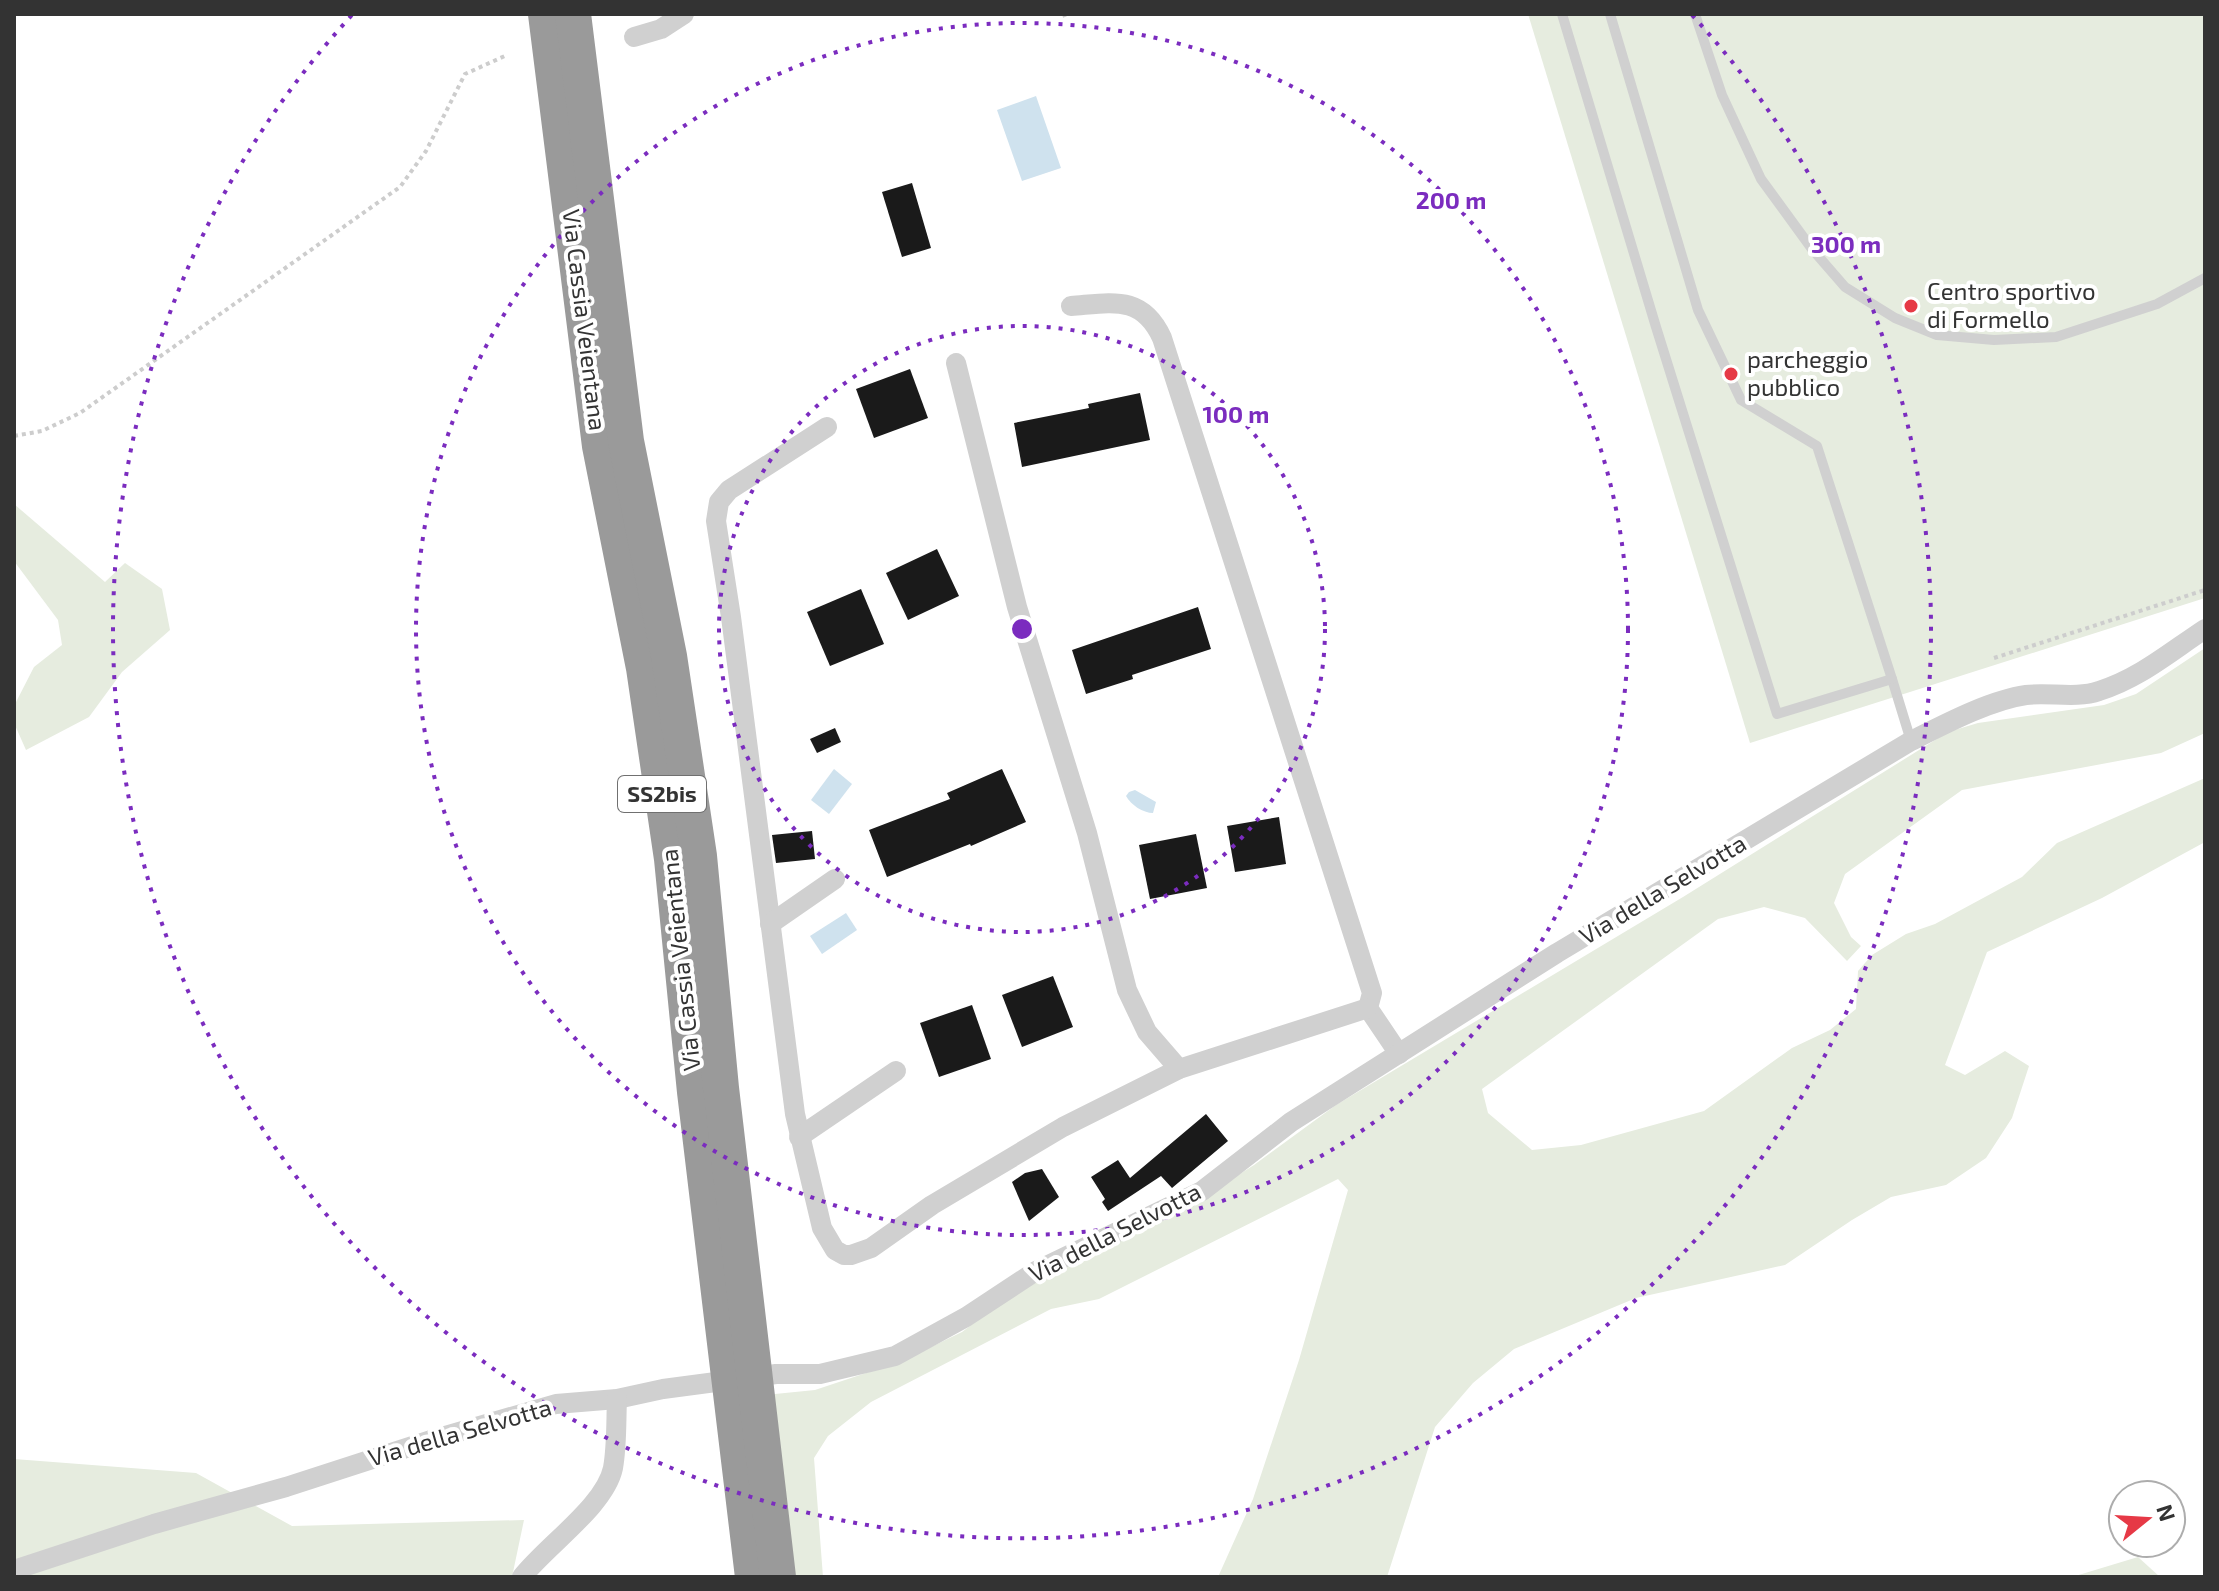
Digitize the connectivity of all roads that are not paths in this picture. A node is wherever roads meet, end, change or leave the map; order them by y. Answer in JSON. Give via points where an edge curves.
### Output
{"nodes":[{"id":1,"x":546,"y":14,"type":"edge"},
{"id":2,"x":573,"y":14,"type":"edge"},
{"id":3,"x":684,"y":14,"type":"edge"},
{"id":4,"x":1562,"y":14,"type":"edge"},
{"id":5,"x":1610,"y":14,"type":"edge"},
{"id":6,"x":1695,"y":14,"type":"edge"},
{"id":7,"x":634,"y":37,"type":"dead end"},
{"id":8,"x":2205,"y":278,"type":"edge"},
{"id":9,"x":1071,"y":306,"type":"dead end"},
{"id":10,"x":956,"y":363,"type":"dead end"},
{"id":11,"x":827,"y":427,"type":"dead end"},
{"id":12,"x":2205,"y":629,"type":"edge"},
{"id":13,"x":1892,"y":679,"type":"junction"},
{"id":14,"x":1911,"y":741,"type":"junction"},
{"id":15,"x":835,"y":879,"type":"dead end"},
{"id":16,"x":770,"y":924,"type":"junction"},
{"id":17,"x":1368,"y":1008,"type":"junction"},
{"id":18,"x":1399,"y":1054,"type":"junction"},
{"id":19,"x":1179,"y":1069,"type":"junction"},
{"id":20,"x":896,"y":1071,"type":"dead end"},
{"id":21,"x":799,"y":1137,"type":"junction"},
{"id":22,"x":617,"y":1399,"type":"junction"},
{"id":23,"x":14,"y":1570,"type":"edge"},
{"id":24,"x":522,"y":1577,"type":"edge"},
{"id":25,"x":753,"y":1577,"type":"edge"},
{"id":26,"x":778,"y":1577,"type":"edge"}],
"edges":[{"from":1,"to":25,"type":"highway","name":"Via Cassia Veientana","number":"SS2bis","via":[[600,446],[644,668],[672,859]]},
{"from":2,"to":26,"type":"highway","name":"Via Cassia Veientana","number":"SS2bis","via":[[626,441],[669,656],[699,856]]},
{"from":3,"to":7,"type":"street","via":[[661,29]]},
{"from":4,"to":13,"type":"lane","via":[[1777,714]]},
{"from":5,"to":13,"type":"lane","via":[[1698,310],[1741,400],[1817,446]]},
{"from":6,"to":8,"type":"lane","via":[[1722,95],[1761,179],[1845,287],[1895,318],[1937,335],[1994,340],[2056,337],[2157,304]]},
{"from":9,"to":17,"type":"street","via":[[1136,307],[1149,316],[1162,338],[1372,993]]},
{"from":10,"to":19,"type":"street","via":[[1017,607],[1087,833],[1127,990],[1147,1032]]},
{"from":11,"to":16,"type":"street","via":[[735,485],[716,510]]},
{"from":12,"to":14,"type":"street","name":"Via della Selvotta","via":[[2135,677],[2111,687],[2095,693],[2025,695],[1952,720]]},
{"from":13,"to":14,"type":"lane"},
{"from":14,"to":18,"type":"street","name":"Via della Selvotta"},
{"from":15,"to":16,"type":"street"},
{"from":16,"to":21,"type":"street"},
{"from":17,"to":18,"type":"street"},
{"from":17,"to":19,"type":"street"},
{"from":18,"to":22,"type":"street","name":"Via della Selvotta","via":[[1291,1122],[1202,1191],[1036,1271],[895,1356],[820,1374],[776,1374]]},
{"from":19,"to":21,"type":"street","via":[[1063,1127],[858,1254],[839,1253],[825,1234]]},
{"from":20,"to":21,"type":"street"},
{"from":22,"to":23,"type":"street","name":"Via della Selvotta","via":[[556,1404],[517,1415]]},
{"from":22,"to":24,"type":"street","via":[[613,1469],[601,1496]]}]}
